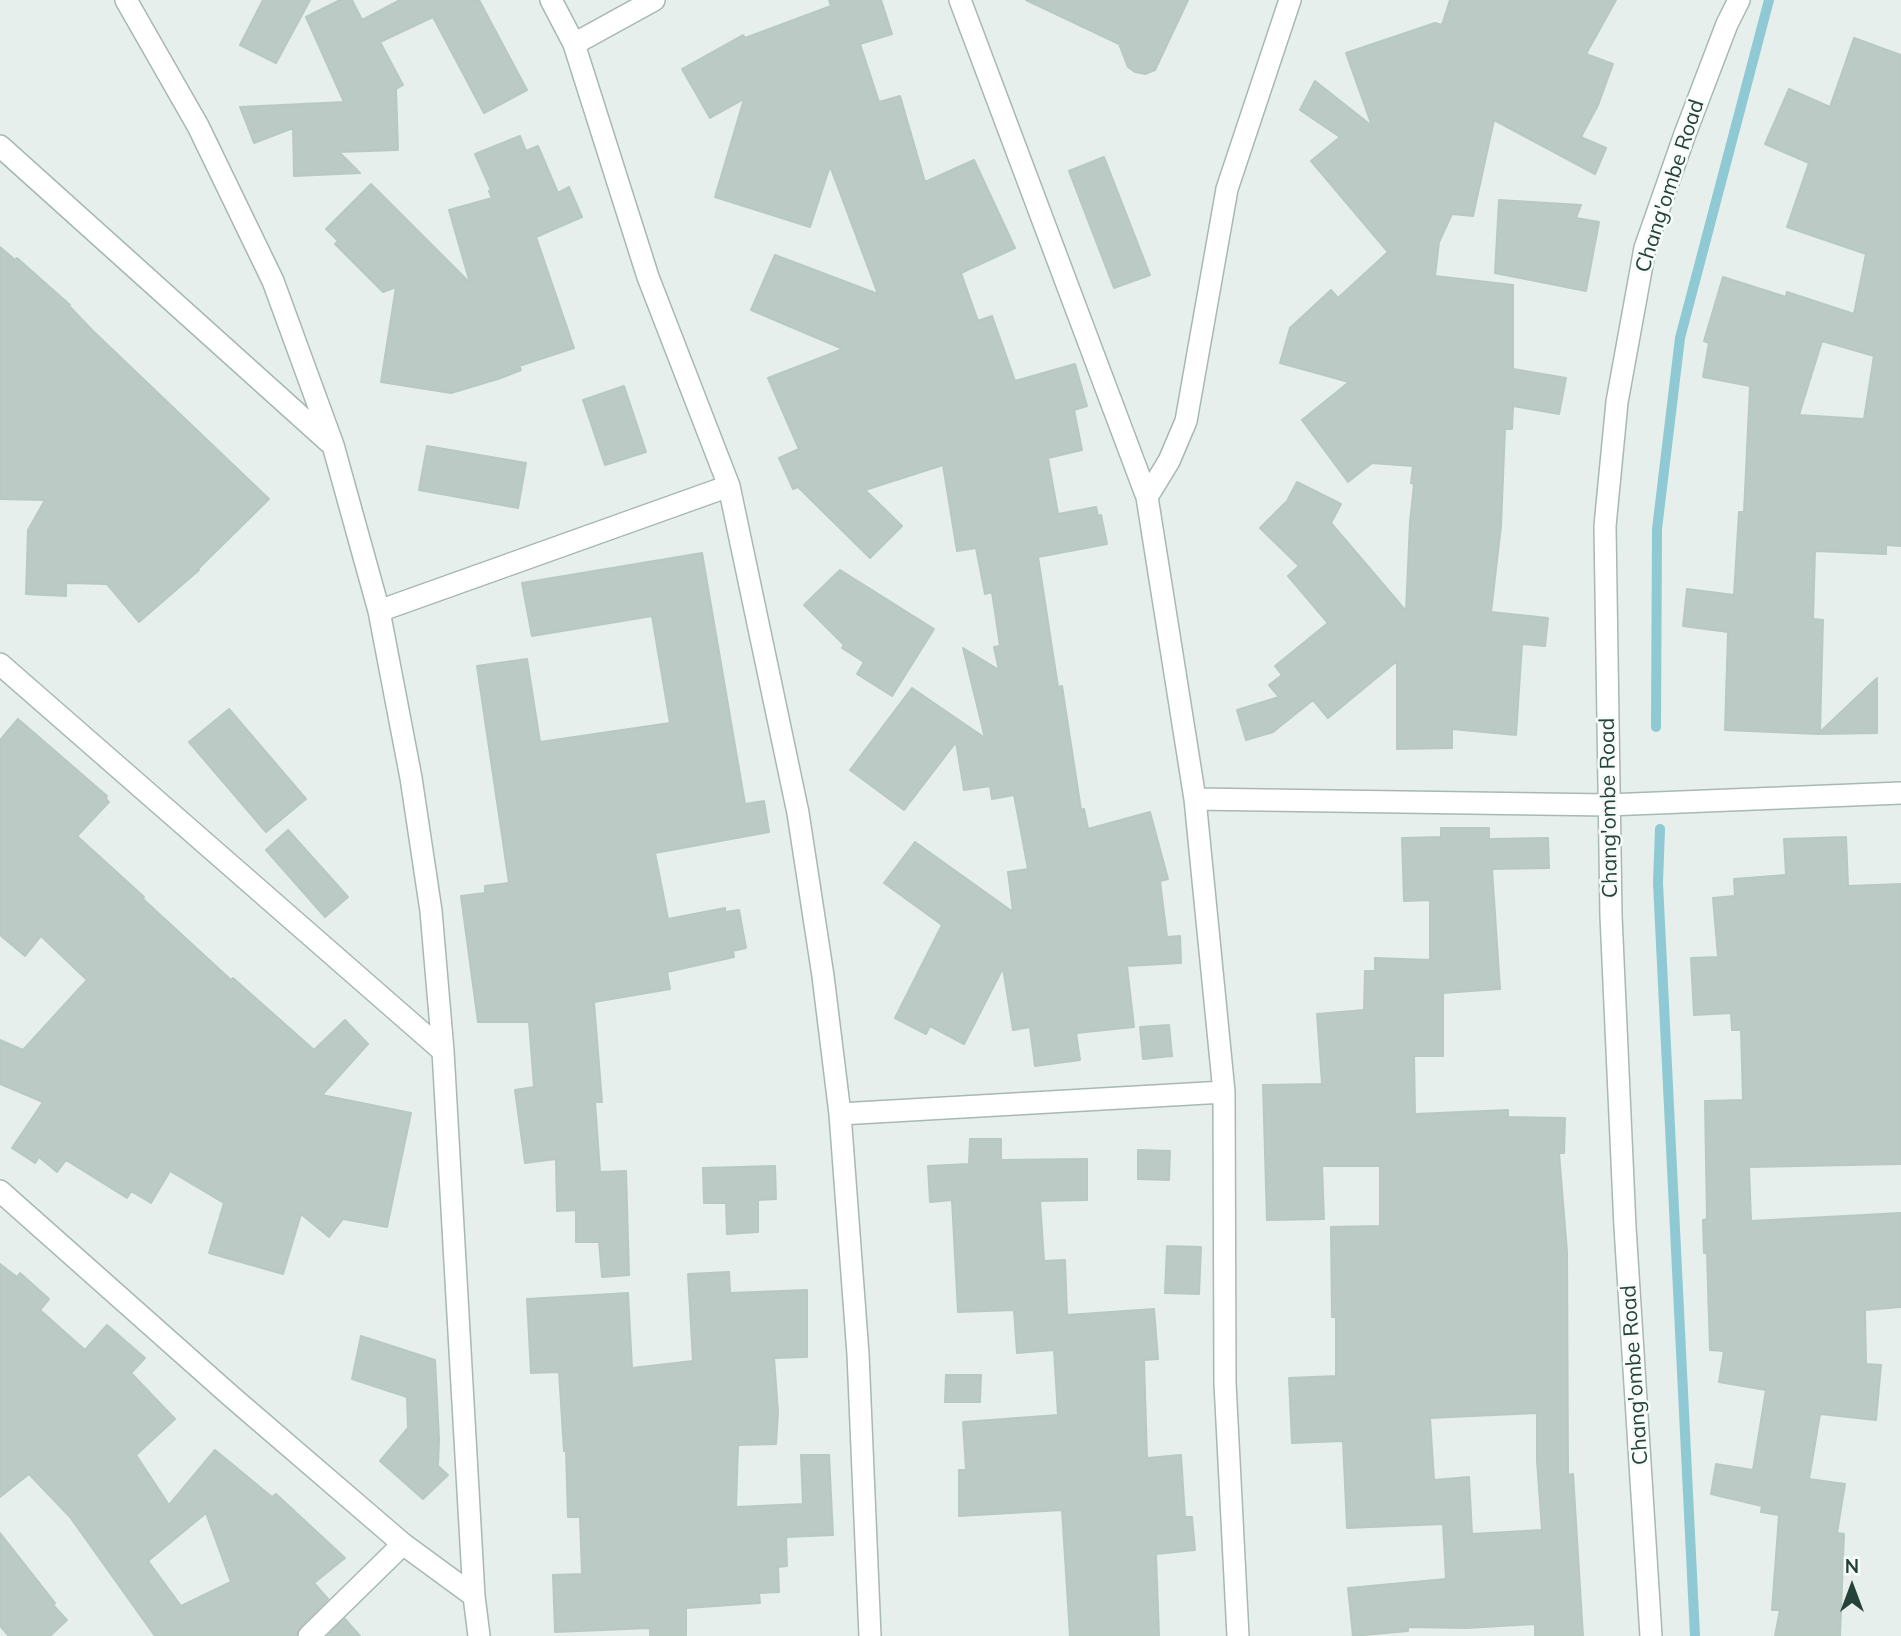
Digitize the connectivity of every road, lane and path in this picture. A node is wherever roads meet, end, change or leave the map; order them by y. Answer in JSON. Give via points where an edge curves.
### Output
{"nodes":[{"id":1,"x":126,"y":0,"type":"edge"},
{"id":2,"x":551,"y":0,"type":"edge"},
{"id":3,"x":654,"y":0,"type":"edge"},
{"id":4,"x":961,"y":0,"type":"edge"},
{"id":5,"x":1290,"y":0,"type":"edge"},
{"id":6,"x":1739,"y":0,"type":"edge"},
{"id":7,"x":575,"y":44,"type":"junction"},
{"id":8,"x":0,"y":146,"type":"edge"},
{"id":9,"x":332,"y":445,"type":"junction"},
{"id":10,"x":729,"y":486,"type":"junction"},
{"id":11,"x":1147,"y":497,"type":"junction"},
{"id":12,"x":379,"y":611,"type":"junction"},
{"id":13,"x":0,"y":664,"type":"edge"},
{"id":14,"x":1901,"y":793,"type":"edge"},
{"id":15,"x":1195,"y":799,"type":"junction"},
{"id":16,"x":1608,"y":804,"type":"junction"},
{"id":17,"x":443,"y":1051,"type":"junction"},
{"id":18,"x":1224,"y":1093,"type":"junction"},
{"id":19,"x":840,"y":1114,"type":"junction"},
{"id":20,"x":0,"y":1191,"type":"edge"},
{"id":21,"x":403,"y":1544,"type":"junction"},
{"id":22,"x":474,"y":1596,"type":"junction"},
{"id":23,"x":309,"y":1636,"type":"edge"},
{"id":24,"x":479,"y":1636,"type":"edge"},
{"id":25,"x":870,"y":1636,"type":"edge"},
{"id":26,"x":1238,"y":1636,"type":"edge"},
{"id":27,"x":1651,"y":1636,"type":"edge"}],
"edges":[{"from":1,"to":9,"type":"street","via":[[198,126],[273,281]]},
{"from":2,"to":7,"type":"street"},
{"from":3,"to":7,"type":"street"},
{"from":4,"to":11,"type":"street"},
{"from":5,"to":11,"type":"street","via":[[1227,188],[1186,421]]},
{"from":6,"to":16,"type":"street","name":"Chang'ombe Road","via":[[1645,248],[1617,402],[1605,526]]},
{"from":7,"to":10,"type":"street","via":[[648,277]]},
{"from":8,"to":9,"type":"street"},
{"from":9,"to":12,"type":"street"},
{"from":10,"to":12,"type":"street"},
{"from":10,"to":19,"type":"street","via":[[799,813]]},
{"from":11,"to":15,"type":"street"},
{"from":12,"to":17,"type":"street","via":[[429,898]]},
{"from":13,"to":17,"type":"street"},
{"from":14,"to":16,"type":"street"},
{"from":15,"to":16,"type":"street"},
{"from":15,"to":18,"type":"street"},
{"from":16,"to":27,"type":"street","name":"Chang'ombe Road","via":[[1626,1240]]},
{"from":17,"to":22,"type":"street"},
{"from":18,"to":19,"type":"street"},
{"from":18,"to":26,"type":"street","via":[[1225,1383]]},
{"from":19,"to":25,"type":"street","via":[[858,1354]]},
{"from":20,"to":21,"type":"street"},
{"from":21,"to":22,"type":"street"},
{"from":21,"to":23,"type":"street"},
{"from":22,"to":24,"type":"street"}]}
